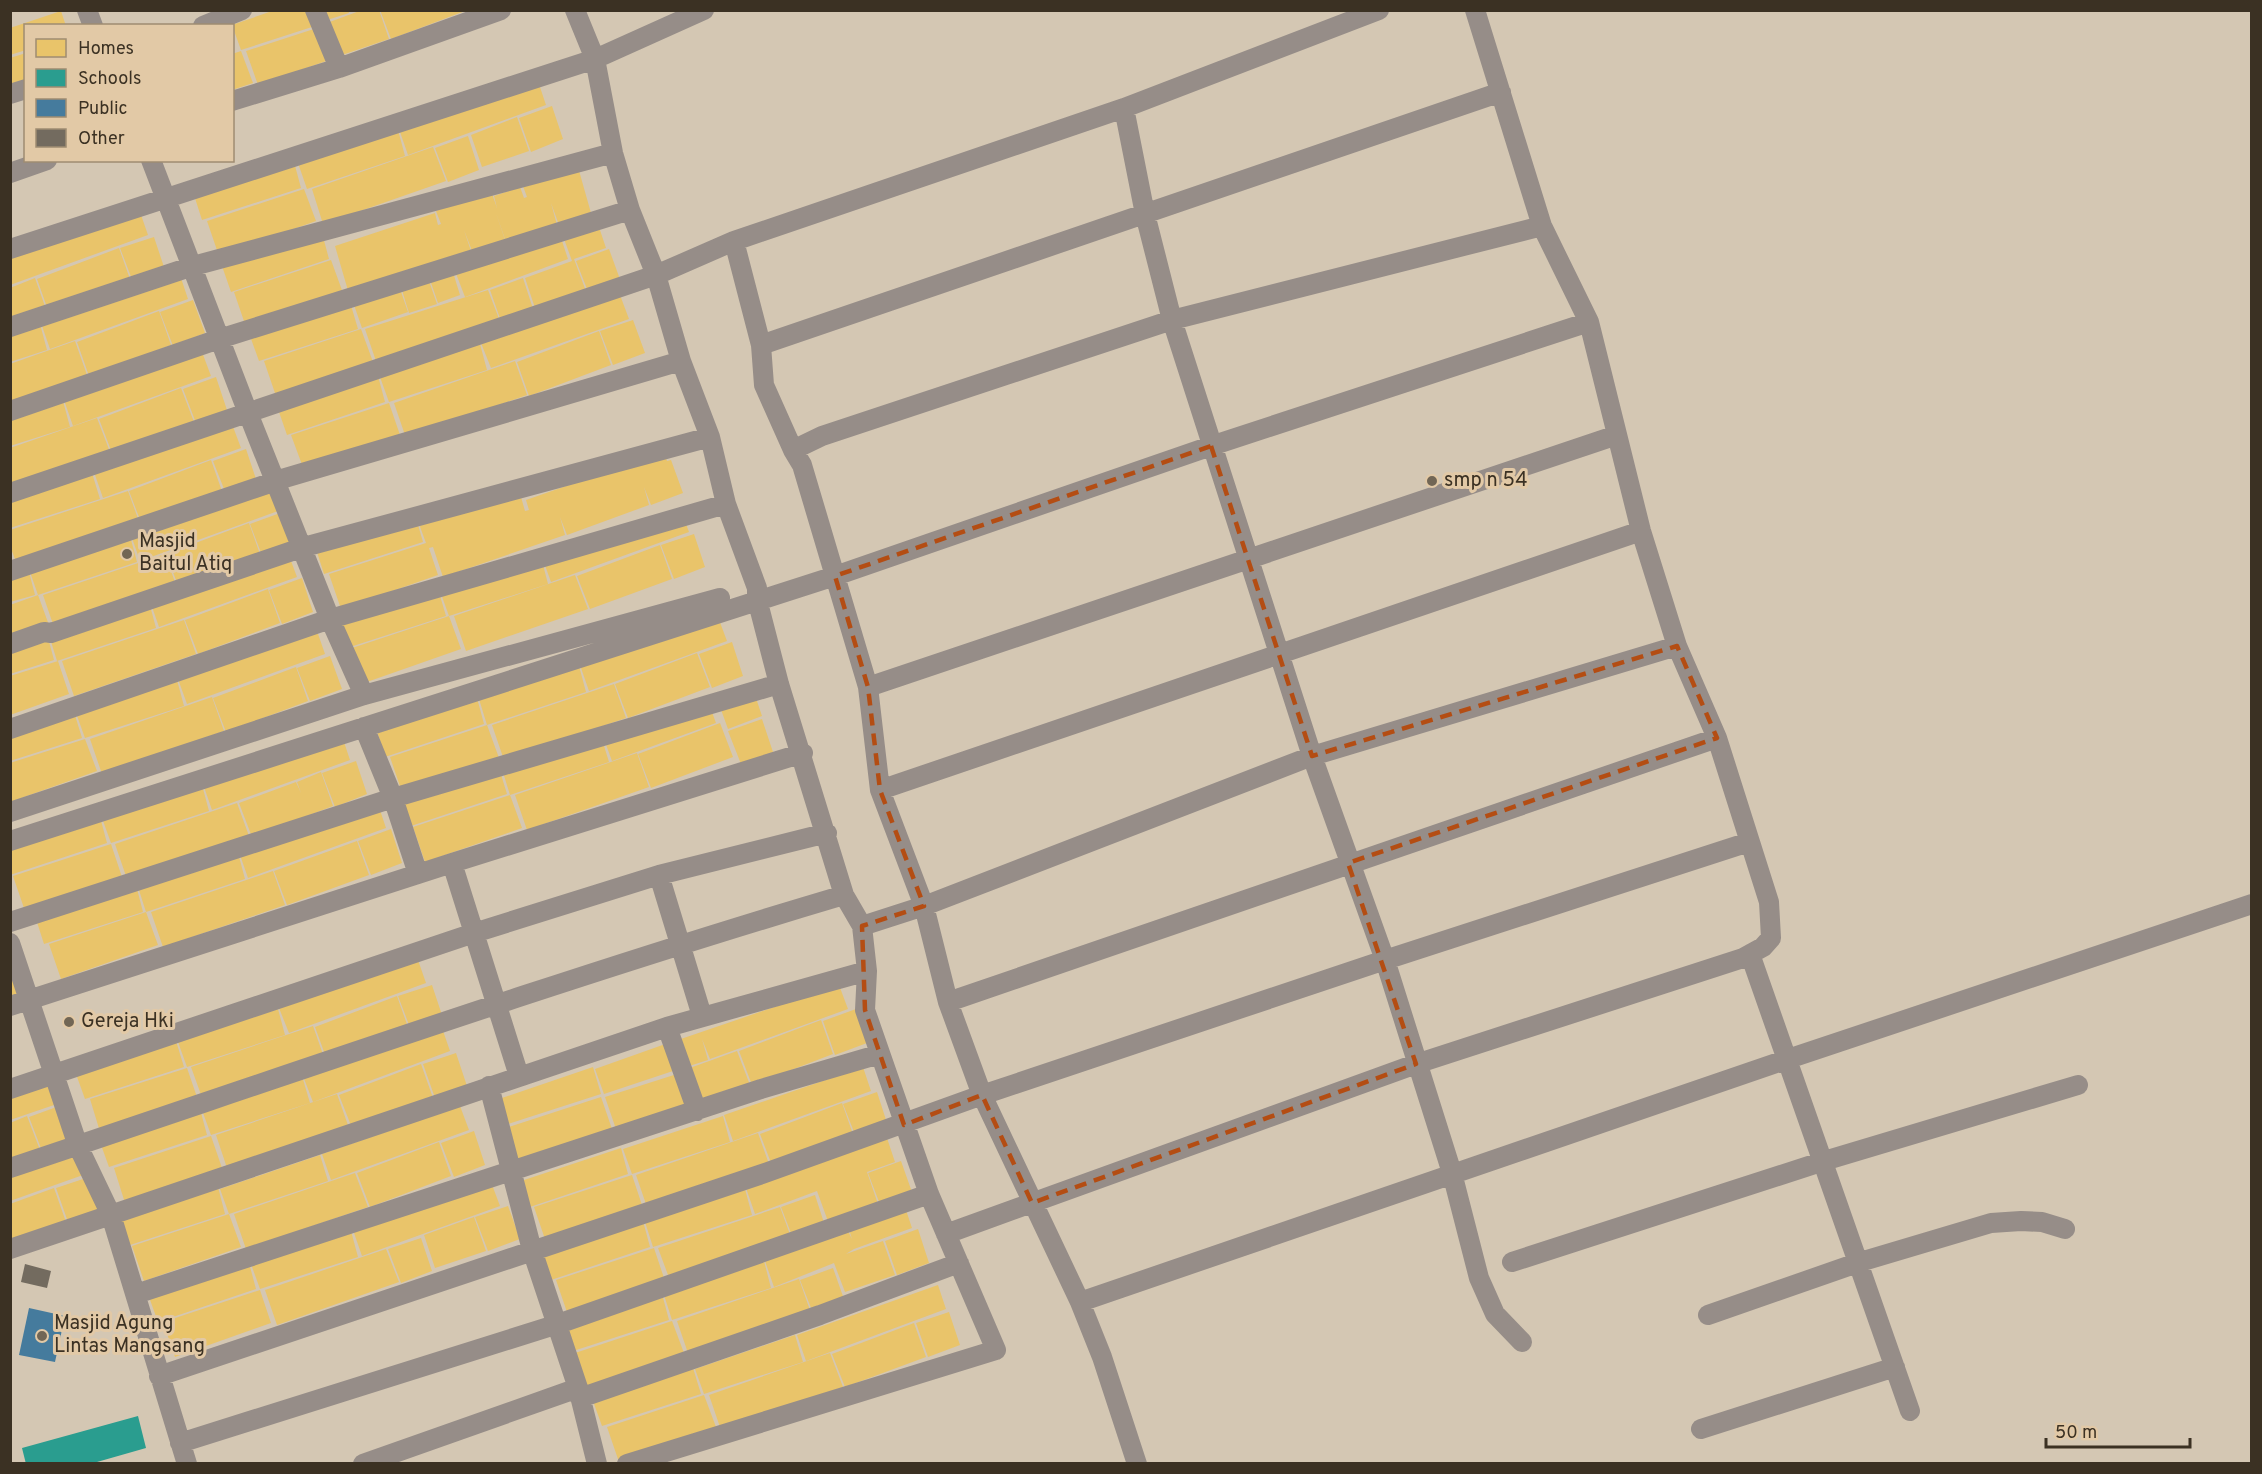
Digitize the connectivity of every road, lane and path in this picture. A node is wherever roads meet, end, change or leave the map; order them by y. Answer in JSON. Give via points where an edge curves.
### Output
{"nodes":[{"id":1,"x":242,"y":10,"type":"edge"},
{"id":2,"x":315,"y":10,"type":"edge"},
{"id":3,"x":501,"y":10,"type":"edge"},
{"id":4,"x":574,"y":10,"type":"edge"},
{"id":5,"x":1379,"y":10,"type":"edge"},
{"id":6,"x":1475,"y":10,"type":"edge"},
{"id":7,"x":702,"y":11,"type":"edge"},
{"id":8,"x":208,"y":24,"type":"edge"},
{"id":9,"x":595,"y":59,"type":"junction"},
{"id":10,"x":339,"y":68,"type":"junction"},
{"id":11,"x":1501,"y":92,"type":"junction"},
{"id":12,"x":234,"y":100,"type":"edge"},
{"id":13,"x":1124,"y":108,"type":"junction"},
{"id":14,"x":613,"y":153,"type":"junction"},
{"id":15,"x":41,"y":162,"type":"edge"},
{"id":16,"x":152,"y":162,"type":"edge"},
{"id":17,"x":10,"y":172,"type":"edge"},
{"id":18,"x":167,"y":199,"type":"junction"},
{"id":19,"x":630,"y":210,"type":"junction"},
{"id":20,"x":1145,"y":214,"type":"junction"},
{"id":21,"x":1542,"y":226,"type":"junction"},
{"id":22,"x":734,"y":241,"type":"junction"},
{"id":23,"x":10,"y":249,"type":"edge"},
{"id":24,"x":193,"y":266,"type":"junction"},
{"id":25,"x":656,"y":275,"type":"junction"},
{"id":26,"x":1172,"y":320,"type":"junction"},
{"id":27,"x":1589,"y":322,"type":"junction"},
{"id":28,"x":10,"y":327,"type":"edge"},
{"id":29,"x":219,"y":339,"type":"junction"},
{"id":30,"x":762,"y":345,"type":"junction"},
{"id":31,"x":681,"y":361,"type":"junction"},
{"id":32,"x":10,"y":411,"type":"edge"},
{"id":33,"x":248,"y":413,"type":"junction"},
{"id":34,"x":1617,"y":435,"type":"junction"},
{"id":35,"x":710,"y":437,"type":"junction"},
{"id":36,"x":1211,"y":446,"type":"junction"},
{"id":37,"x":793,"y":450,"type":"junction"},
{"id":38,"x":276,"y":482,"type":"junction"},
{"id":39,"x":10,"y":493,"type":"edge"},
{"id":40,"x":726,"y":504,"type":"junction"},
{"id":41,"x":1641,"y":531,"type":"junction"},
{"id":42,"x":303,"y":547,"type":"junction"},
{"id":43,"x":1247,"y":558,"type":"junction"},
{"id":44,"x":10,"y":571,"type":"edge"},
{"id":45,"x":835,"y":576,"type":"junction"},
{"id":46,"x":757,"y":594,"type":"junction"},
{"id":47,"x":330,"y":619,"type":"junction"},
{"id":48,"x":10,"y":644,"type":"edge"},
{"id":49,"x":1677,"y":646,"type":"junction"},
{"id":50,"x":1279,"y":655,"type":"junction"},
{"id":51,"x":779,"y":684,"type":"junction"},
{"id":52,"x":868,"y":687,"type":"junction"},
{"id":53,"x":364,"y":695,"type":"junction"},
{"id":54,"x":364,"y":727,"type":"junction"},
{"id":55,"x":10,"y":729,"type":"edge"},
{"id":56,"x":1717,"y":738,"type":"junction"},
{"id":57,"x":803,"y":753,"type":"junction"},
{"id":58,"x":1312,"y":756,"type":"junction"},
{"id":59,"x":880,"y":790,"type":"junction"},
{"id":60,"x":393,"y":798,"type":"junction"},
{"id":61,"x":10,"y":812,"type":"edge"},
{"id":62,"x":827,"y":833,"type":"junction"},
{"id":63,"x":10,"y":842,"type":"edge"},
{"id":64,"x":1749,"y":842,"type":"junction"},
{"id":65,"x":452,"y":863,"type":"junction"},
{"id":66,"x":1348,"y":863,"type":"junction"},
{"id":67,"x":418,"y":874,"type":"junction"},
{"id":68,"x":659,"y":875,"type":"junction"},
{"id":69,"x":844,"y":895,"type":"junction"},
{"id":70,"x":2252,"y":904,"type":"edge"},
{"id":71,"x":924,"y":906,"type":"junction"},
{"id":72,"x":10,"y":922,"type":"edge"},
{"id":73,"x":862,"y":926,"type":"junction"},
{"id":74,"x":474,"y":933,"type":"junction"},
{"id":75,"x":10,"y":944,"type":"edge"},
{"id":76,"x":679,"y":944,"type":"junction"},
{"id":77,"x":1750,"y":954,"type":"junction"},
{"id":78,"x":1385,"y":960,"type":"junction"},
{"id":79,"x":867,"y":971,"type":"junction"},
{"id":80,"x":948,"y":1002,"type":"junction"},
{"id":81,"x":19,"y":1003,"type":"edge"},
{"id":82,"x":495,"y":1004,"type":"junction"},
{"id":83,"x":702,"y":1016,"type":"junction"},
{"id":84,"x":667,"y":1027,"type":"junction"},
{"id":85,"x":880,"y":1054,"type":"junction"},
{"id":86,"x":1788,"y":1059,"type":"junction"},
{"id":87,"x":1416,"y":1064,"type":"junction"},
{"id":88,"x":53,"y":1075,"type":"junction"},
{"id":89,"x":519,"y":1076,"type":"junction"},
{"id":90,"x":2078,"y":1085,"type":"dead end"},
{"id":91,"x":489,"y":1086,"type":"junction"},
{"id":92,"x":10,"y":1089,"type":"edge"},
{"id":93,"x":982,"y":1095,"type":"junction"},
{"id":94,"x":697,"y":1111,"type":"junction"},
{"id":95,"x":904,"y":1125,"type":"junction"},
{"id":96,"x":78,"y":1146,"type":"junction"},
{"id":97,"x":1824,"y":1161,"type":"junction"},
{"id":98,"x":10,"y":1168,"type":"edge"},
{"id":99,"x":511,"y":1171,"type":"junction"},
{"id":100,"x":1452,"y":1173,"type":"junction"},
{"id":101,"x":929,"y":1194,"type":"junction"},
{"id":102,"x":1032,"y":1203,"type":"junction"},
{"id":103,"x":111,"y":1215,"type":"junction"},
{"id":104,"x":2066,"y":1229,"type":"dead end"},
{"id":105,"x":946,"y":1234,"type":"junction"},
{"id":106,"x":10,"y":1250,"type":"edge"},
{"id":107,"x":532,"y":1250,"type":"junction"},
{"id":108,"x":1512,"y":1262,"type":"dead end"},
{"id":109,"x":1860,"y":1262,"type":"junction"},
{"id":110,"x":959,"y":1263,"type":"junction"},
{"id":111,"x":136,"y":1294,"type":"junction"},
{"id":112,"x":1080,"y":1302,"type":"junction"},
{"id":113,"x":1708,"y":1315,"type":"dead end"},
{"id":114,"x":558,"y":1324,"type":"junction"},
{"id":115,"x":1522,"y":1342,"type":"dead end"},
{"id":116,"x":1895,"y":1367,"type":"junction"},
{"id":117,"x":159,"y":1376,"type":"junction"},
{"id":118,"x":579,"y":1393,"type":"junction"},
{"id":119,"x":1910,"y":1411,"type":"dead end"},
{"id":120,"x":1701,"y":1429,"type":"dead end"},
{"id":121,"x":180,"y":1443,"type":"junction"},
{"id":122,"x":397,"y":1458,"type":"edge"},
{"id":123,"x":187,"y":1464,"type":"edge"},
{"id":124,"x":363,"y":1464,"type":"edge"},
{"id":125,"x":597,"y":1464,"type":"edge"},
{"id":126,"x":627,"y":1464,"type":"edge"},
{"id":127,"x":1137,"y":1464,"type":"edge"}],
"edges":[{"from":1,"to":8,"type":"street"},
{"from":2,"to":10,"type":"street"},
{"from":3,"to":10,"type":"street"},
{"from":4,"to":9,"type":"street"},
{"from":5,"to":13,"type":"street"},
{"from":6,"to":11,"type":"street"},
{"from":7,"to":9,"type":"street"},
{"from":9,"to":14,"type":"street"},
{"from":9,"to":18,"type":"street"},
{"from":10,"to":12,"type":"street"},
{"from":11,"to":20,"type":"street"},
{"from":11,"to":21,"type":"street"},
{"from":13,"to":20,"type":"street"},
{"from":13,"to":22,"type":"street"},
{"from":14,"to":19,"type":"street"},
{"from":14,"to":24,"type":"street"},
{"from":15,"to":17,"type":"street"},
{"from":16,"to":18,"type":"street"},
{"from":18,"to":23,"type":"street"},
{"from":18,"to":24,"type":"street"},
{"from":19,"to":25,"type":"street"},
{"from":19,"to":29,"type":"street"},
{"from":20,"to":26,"type":"street"},
{"from":20,"to":30,"type":"street"},
{"from":21,"to":26,"type":"street"},
{"from":21,"to":27,"type":"street"},
{"from":22,"to":25,"type":"street"},
{"from":22,"to":30,"type":"street"},
{"from":24,"to":28,"type":"street"},
{"from":24,"to":29,"type":"street"},
{"from":25,"to":31,"type":"street"},
{"from":25,"to":33,"type":"street"},
{"from":26,"to":36,"type":"street"},
{"from":26,"to":37,"type":"street","via":[[822,436]]},
{"from":27,"to":34,"type":"street"},
{"from":27,"to":36,"type":"street"},
{"from":29,"to":32,"type":"street"},
{"from":29,"to":33,"type":"street"},
{"from":30,"to":37,"type":"street","via":[[764,385]]},
{"from":31,"to":35,"type":"street"},
{"from":31,"to":38,"type":"street"},
{"from":33,"to":38,"type":"street"},
{"from":33,"to":39,"type":"street"},
{"from":34,"to":41,"type":"street"},
{"from":34,"to":43,"type":"street"},
{"from":35,"to":40,"type":"street"},
{"from":35,"to":42,"type":"street"},
{"from":36,"to":43,"type":"street"},
{"from":36,"to":45,"type":"street"},
{"from":37,"to":45,"type":"street","via":[[802,465]]},
{"from":38,"to":42,"type":"street"},
{"from":38,"to":44,"type":"street"},
{"from":40,"to":46,"type":"street"},
{"from":40,"to":47,"type":"street"},
{"from":41,"to":49,"type":"street"},
{"from":41,"to":50,"type":"street"},
{"from":42,"to":47,"type":"street"},
{"from":42,"to":48,"type":"street"},
{"from":43,"to":50,"type":"street"},
{"from":43,"to":52,"type":"street"},
{"from":45,"to":46,"type":"street"},
{"from":45,"to":52,"type":"street"},
{"from":46,"to":51,"type":"street"},
{"from":46,"to":53,"type":"street"},
{"from":46,"to":54,"type":"street"},
{"from":47,"to":53,"type":"street"},
{"from":47,"to":55,"type":"street"},
{"from":49,"to":56,"type":"street"},
{"from":49,"to":58,"type":"street"},
{"from":50,"to":58,"type":"street"},
{"from":50,"to":59,"type":"street"},
{"from":51,"to":57,"type":"street"},
{"from":51,"to":60,"type":"street"},
{"from":52,"to":59,"type":"street"},
{"from":53,"to":61,"type":"street"},
{"from":54,"to":60,"type":"street"},
{"from":54,"to":63,"type":"street"},
{"from":56,"to":64,"type":"street"},
{"from":56,"to":66,"type":"street"},
{"from":57,"to":62,"type":"street"},
{"from":57,"to":65,"type":"street"},
{"from":58,"to":66,"type":"street"},
{"from":58,"to":71,"type":"street"},
{"from":59,"to":71,"type":"street"},
{"from":60,"to":67,"type":"street"},
{"from":60,"to":72,"type":"street"},
{"from":62,"to":68,"type":"street"},
{"from":62,"to":69,"type":"street"},
{"from":64,"to":77,"type":"street","via":[[1769,902],[1772,928],[1771,938]]},
{"from":64,"to":78,"type":"street"},
{"from":65,"to":67,"type":"street"},
{"from":65,"to":74,"type":"street"},
{"from":66,"to":78,"type":"street"},
{"from":66,"to":80,"type":"street"},
{"from":67,"to":81,"type":"street"},
{"from":68,"to":74,"type":"street"},
{"from":68,"to":76,"type":"street"},
{"from":69,"to":73,"type":"street"},
{"from":69,"to":76,"type":"street"},
{"from":70,"to":86,"type":"street"},
{"from":71,"to":73,"type":"street"},
{"from":71,"to":80,"type":"street"},
{"from":73,"to":79,"type":"street"},
{"from":74,"to":82,"type":"street"},
{"from":74,"to":88,"type":"street"},
{"from":75,"to":81,"type":"street"},
{"from":76,"to":82,"type":"street"},
{"from":76,"to":83,"type":"street"},
{"from":77,"to":86,"type":"street"},
{"from":77,"to":87,"type":"street"},
{"from":78,"to":87,"type":"street"},
{"from":78,"to":93,"type":"street"},
{"from":79,"to":83,"type":"street"},
{"from":79,"to":85,"type":"street","via":[[865,1010]]},
{"from":80,"to":93,"type":"street"},
{"from":81,"to":88,"type":"street"},
{"from":82,"to":89,"type":"street"},
{"from":82,"to":96,"type":"street"},
{"from":83,"to":84,"type":"street"},
{"from":84,"to":89,"type":"street"},
{"from":84,"to":94,"type":"street"},
{"from":85,"to":94,"type":"street"},
{"from":85,"to":95,"type":"street"},
{"from":86,"to":97,"type":"street"},
{"from":86,"to":100,"type":"street"},
{"from":87,"to":100,"type":"street"},
{"from":87,"to":102,"type":"street"},
{"from":88,"to":92,"type":"street"},
{"from":88,"to":96,"type":"street"},
{"from":89,"to":91,"type":"street"},
{"from":90,"to":97,"type":"street"},
{"from":91,"to":99,"type":"street"},
{"from":91,"to":103,"type":"street"},
{"from":93,"to":95,"type":"street"},
{"from":93,"to":102,"type":"street"},
{"from":94,"to":99,"type":"street"},
{"from":95,"to":101,"type":"street"},
{"from":95,"to":107,"type":"street"},
{"from":96,"to":98,"type":"street"},
{"from":96,"to":103,"type":"street"},
{"from":97,"to":108,"type":"street"},
{"from":97,"to":109,"type":"street"},
{"from":99,"to":107,"type":"street"},
{"from":99,"to":111,"type":"street"},
{"from":100,"to":112,"type":"street"},
{"from":100,"to":115,"type":"street","via":[[1479,1278],[1495,1314]]},
{"from":101,"to":105,"type":"street"},
{"from":101,"to":114,"type":"street"},
{"from":102,"to":105,"type":"street"},
{"from":102,"to":112,"type":"street"},
{"from":103,"to":106,"type":"street"},
{"from":103,"to":111,"type":"street"},
{"from":104,"to":109,"type":"street","via":[[2042,1222],[1991,1223]]},
{"from":105,"to":110,"type":"street"},
{"from":107,"to":114,"type":"street"},
{"from":107,"to":117,"type":"street"},
{"from":109,"to":113,"type":"street"},
{"from":109,"to":116,"type":"street"},
{"from":110,"to":118,"type":"street","via":[[820,1315]]},
{"from":110,"to":126,"type":"street","via":[[996,1350]]},
{"from":111,"to":117,"type":"street"},
{"from":112,"to":127,"type":"street"},
{"from":114,"to":118,"type":"street"},
{"from":114,"to":121,"type":"street"},
{"from":116,"to":119,"type":"street"},
{"from":116,"to":120,"type":"street"},
{"from":117,"to":121,"type":"street"},
{"from":118,"to":122,"type":"street"},
{"from":118,"to":125,"type":"street"},
{"from":121,"to":123,"type":"street"},
{"from":122,"to":124,"type":"street"}]}
